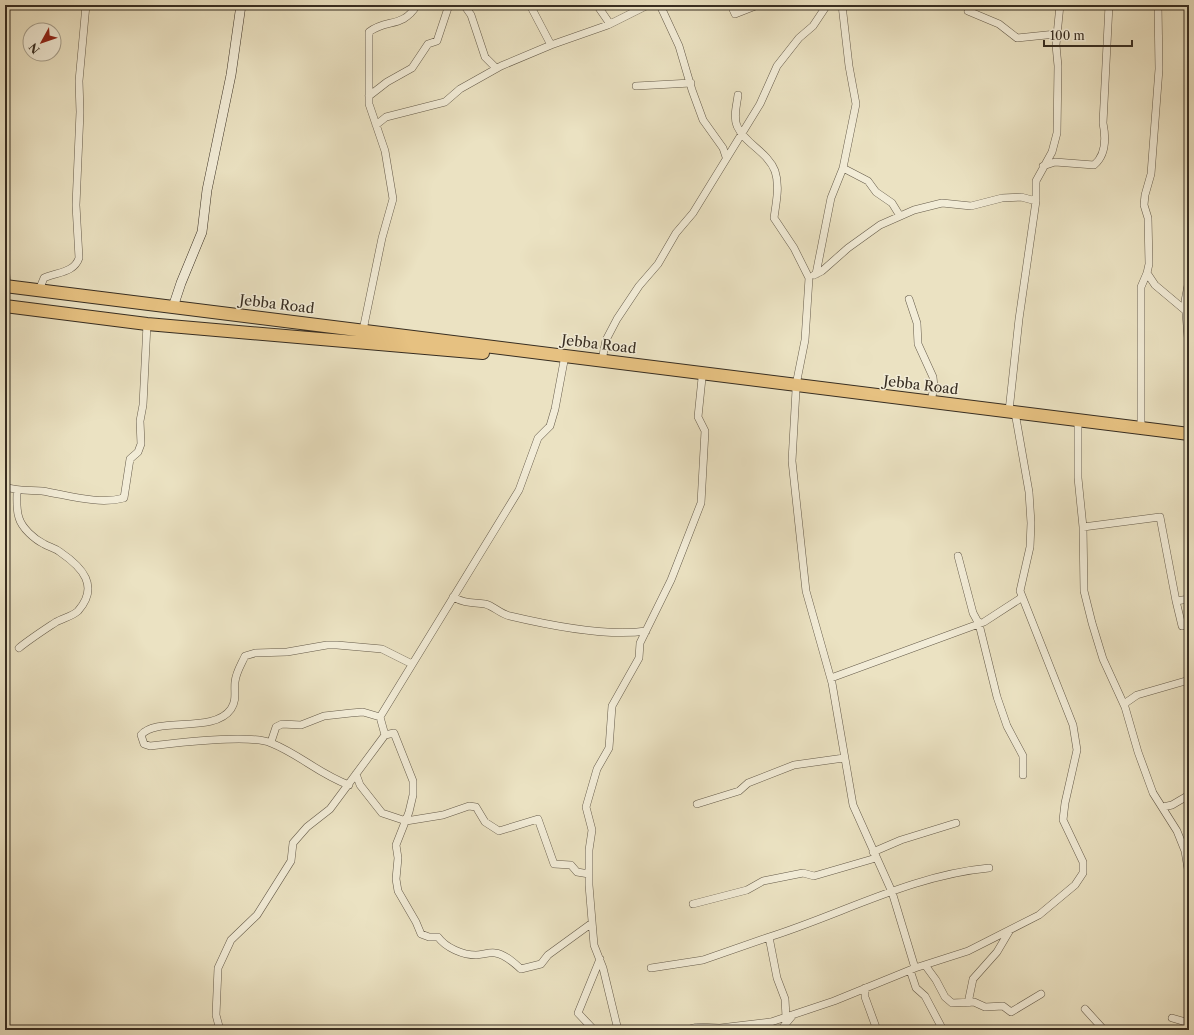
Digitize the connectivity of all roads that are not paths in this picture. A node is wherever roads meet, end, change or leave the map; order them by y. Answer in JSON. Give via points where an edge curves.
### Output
{"nodes":[{"id":1,"x":86,"y":5,"type":"edge"},
{"id":2,"x":241,"y":5,"type":"edge"},
{"id":3,"x":417,"y":5,"type":"edge"},
{"id":4,"x":449,"y":5,"type":"edge"},
{"id":5,"x":464,"y":5,"type":"edge"},
{"id":6,"x":530,"y":5,"type":"edge"},
{"id":7,"x":597,"y":5,"type":"edge"},
{"id":8,"x":648,"y":5,"type":"edge"},
{"id":9,"x":660,"y":5,"type":"edge"},
{"id":10,"x":731,"y":5,"type":"edge"},
{"id":11,"x":758,"y":5,"type":"edge"},
{"id":12,"x":827,"y":5,"type":"edge"},
{"id":13,"x":842,"y":5,"type":"edge"},
{"id":14,"x":1060,"y":5,"type":"edge"},
{"id":15,"x":1109,"y":5,"type":"edge"},
{"id":16,"x":1158,"y":5,"type":"edge"},
{"id":17,"x":968,"y":11,"type":"dead end"},
{"id":18,"x":610,"y":24,"type":"junction"},
{"id":19,"x":1056,"y":34,"type":"junction"},
{"id":20,"x":551,"y":45,"type":"junction"},
{"id":21,"x":496,"y":68,"type":"junction"},
{"id":22,"x":691,"y":83,"type":"junction"},
{"id":23,"x":636,"y":86,"type":"dead end"},
{"id":24,"x":738,"y":94,"type":"dead end"},
{"id":25,"x":370,"y":96,"type":"junction"},
{"id":26,"x":376,"y":124,"type":"junction"},
{"id":27,"x":742,"y":132,"type":"junction"},
{"id":28,"x":726,"y":158,"type":"junction"},
{"id":29,"x":1043,"y":166,"type":"junction"},
{"id":30,"x":843,"y":168,"type":"junction"},
{"id":31,"x":1036,"y":201,"type":"junction"},
{"id":32,"x":900,"y":216,"type":"junction"},
{"id":33,"x":5,"y":261,"type":"edge"},
{"id":34,"x":5,"y":267,"type":"edge"},
{"id":35,"x":1148,"y":273,"type":"junction"},
{"id":36,"x":816,"y":274,"type":"junction"},
{"id":37,"x":809,"y":278,"type":"junction"},
{"id":38,"x":1189,"y":280,"type":"edge"},
{"id":39,"x":6,"y":286,"type":"edge"},
{"id":40,"x":39,"y":290,"type":"junction"},
{"id":41,"x":1188,"y":291,"type":"edge"},
{"id":42,"x":909,"y":299,"type":"dead end"},
{"id":43,"x":5,"y":306,"type":"edge"},
{"id":44,"x":173,"y":307,"type":"junction"},
{"id":45,"x":1186,"y":311,"type":"junction"},
{"id":46,"x":146,"y":324,"type":"junction"},
{"id":47,"x":363,"y":330,"type":"junction"},
{"id":48,"x":1189,"y":350,"type":"edge"},
{"id":49,"x":509,"y":352,"type":"junction"},
{"id":50,"x":602,"y":360,"type":"junction"},
{"id":51,"x":564,"y":361,"type":"junction"},
{"id":52,"x":702,"y":378,"type":"junction"},
{"id":53,"x":796,"y":388,"type":"junction"},
{"id":54,"x":931,"y":401,"type":"junction"},
{"id":55,"x":1013,"y":415,"type":"junction"},
{"id":56,"x":1078,"y":426,"type":"junction"},
{"id":57,"x":1141,"y":427,"type":"junction"},
{"id":58,"x":1189,"y":434,"type":"edge"},
{"id":59,"x":1189,"y":440,"type":"edge"},
{"id":60,"x":5,"y":487,"type":"edge"},
{"id":61,"x":17,"y":491,"type":"junction"},
{"id":62,"x":1082,"y":527,"type":"junction"},
{"id":63,"x":958,"y":556,"type":"dead end"},
{"id":64,"x":453,"y":596,"type":"junction"},
{"id":65,"x":1021,"y":598,"type":"junction"},
{"id":66,"x":1189,"y":599,"type":"edge"},
{"id":67,"x":1176,"y":602,"type":"junction"},
{"id":68,"x":979,"y":624,"type":"junction"},
{"id":69,"x":1182,"y":626,"type":"dead end"},
{"id":70,"x":646,"y":631,"type":"junction"},
{"id":71,"x":19,"y":648,"type":"dead end"},
{"id":72,"x":412,"y":664,"type":"junction"},
{"id":73,"x":831,"y":678,"type":"junction"},
{"id":74,"x":1189,"y":680,"type":"edge"},
{"id":75,"x":1124,"y":704,"type":"junction"},
{"id":76,"x":380,"y":717,"type":"junction"},
{"id":77,"x":385,"y":735,"type":"junction"},
{"id":78,"x":271,"y":742,"type":"junction"},
{"id":79,"x":844,"y":758,"type":"junction"},
{"id":80,"x":356,"y":774,"type":"junction"},
{"id":81,"x":1023,"y":776,"type":"dead end"},
{"id":82,"x":349,"y":785,"type":"junction"},
{"id":83,"x":1189,"y":795,"type":"edge"},
{"id":84,"x":697,"y":804,"type":"dead end"},
{"id":85,"x":1163,"y":807,"type":"junction"},
{"id":86,"x":406,"y":821,"type":"junction"},
{"id":87,"x":956,"y":823,"type":"dead end"},
{"id":88,"x":875,"y":855,"type":"junction"},
{"id":89,"x":989,"y":868,"type":"dead end"},
{"id":90,"x":589,"y":874,"type":"junction"},
{"id":91,"x":1189,"y":875,"type":"edge"},
{"id":92,"x":892,"y":892,"type":"junction"},
{"id":93,"x":693,"y":904,"type":"dead end"},
{"id":94,"x":592,"y":923,"type":"junction"},
{"id":95,"x":1010,"y":930,"type":"junction"},
{"id":96,"x":769,"y":937,"type":"junction"},
{"id":97,"x":600,"y":959,"type":"junction"},
{"id":98,"x":925,"y":965,"type":"junction"},
{"id":99,"x":650,"y":968,"type":"dead end"},
{"id":100,"x":913,"y":969,"type":"junction"},
{"id":101,"x":865,"y":988,"type":"junction"},
{"id":102,"x":1041,"y":994,"type":"dead end"},
{"id":103,"x":968,"y":1003,"type":"junction"},
{"id":104,"x":1085,"y":1009,"type":"dead end"},
{"id":105,"x":794,"y":1015,"type":"junction"},
{"id":106,"x":786,"y":1017,"type":"junction"},
{"id":107,"x":1172,"y":1018,"type":"dead end"},
{"id":108,"x":1189,"y":1023,"type":"edge"},
{"id":109,"x":220,"y":1030,"type":"edge"},
{"id":110,"x":594,"y":1030,"type":"edge"},
{"id":111,"x":618,"y":1030,"type":"edge"},
{"id":112,"x":686,"y":1030,"type":"edge"},
{"id":113,"x":783,"y":1030,"type":"edge"},
{"id":114,"x":877,"y":1030,"type":"edge"},
{"id":115,"x":943,"y":1030,"type":"edge"},
{"id":116,"x":1104,"y":1030,"type":"edge"}],
"edges":[{"from":1,"to":40,"type":"street","via":[[79,81],[76,205],[79,258],[70,270],[56,272],[44,278]]},
{"from":2,"to":44,"type":"street","via":[[202,232]]},
{"from":3,"to":25,"type":"street","via":[[411,15],[394,24],[378,25],[369,32]]},
{"from":4,"to":25,"type":"street","via":[[437,41],[428,44],[412,68],[387,82]]},
{"from":5,"to":21,"type":"street","via":[[471,15],[485,58]]},
{"from":6,"to":20,"type":"street"},
{"from":7,"to":18,"type":"street"},
{"from":8,"to":18,"type":"street"},
{"from":9,"to":22,"type":"street","via":[[679,46]]},
{"from":10,"to":11,"type":"street","via":[[735,14]]},
{"from":12,"to":27,"type":"street","via":[[813,26],[799,38],[777,66],[760,104]]},
{"from":13,"to":30,"type":"street","via":[[856,104]]},
{"from":14,"to":19,"type":"street"},
{"from":15,"to":29,"type":"street","via":[[1102,123],[1105,134],[1104,152],[1094,165],[1054,162]]},
{"from":16,"to":35,"type":"street","via":[[1158,69],[1151,174],[1144,205],[1148,218]]},
{"from":17,"to":19,"type":"street","via":[[999,24],[1017,38]]},
{"from":18,"to":20,"type":"street"},
{"from":19,"to":29,"type":"street","via":[[1057,133],[1052,152]]},
{"from":20,"to":21,"type":"street"},
{"from":21,"to":26,"type":"street","via":[[460,88],[445,102],[386,117]]},
{"from":22,"to":23,"type":"street"},
{"from":22,"to":28,"type":"street","via":[[703,120],[723,148]]},
{"from":24,"to":27,"type":"street","via":[[736,120]]},
{"from":25,"to":26,"type":"street","via":[[369,104]]},
{"from":26,"to":47,"type":"street","via":[[385,152],[393,199],[382,238]]},
{"from":27,"to":28,"type":"street"},
{"from":27,"to":37,"type":"street","via":[[766,156],[775,171],[777,193],[774,218],[794,248]]},
{"from":28,"to":50,"type":"street","via":[[693,214],[676,233],[658,264],[639,286],[617,319],[606,340]]},
{"from":29,"to":31,"type":"street","via":[[1036,181]]},
{"from":30,"to":32,"type":"street","via":[[868,181],[876,192],[892,203]]},
{"from":30,"to":36,"type":"street","via":[[831,198]]},
{"from":31,"to":32,"type":"street","via":[[1022,197],[1002,198],[971,206],[942,203]]},
{"from":31,"to":55,"type":"street","via":[[1019,319]]},
{"from":32,"to":36,"type":"street","via":[[880,225]]},
{"from":33,"to":34,"type":"street"},
{"from":34,"to":39,"type":"street"},
{"from":35,"to":45,"type":"street","via":[[1155,285]]},
{"from":35,"to":57,"type":"street","via":[[1141,287]]},
{"from":36,"to":37,"type":"street"},
{"from":37,"to":53,"type":"street","via":[[805,340]]},
{"from":38,"to":41,"type":"street"},
{"from":39,"to":40,"type":"highway","name":"Jebba Road"},
{"from":40,"to":44,"type":"highway","name":"Jebba Road"},
{"from":41,"to":45,"type":"street"},
{"from":42,"to":54,"type":"street","via":[[917,324],[918,344],[933,377]]},
{"from":43,"to":46,"type":"highway","name":"Jebba Road"},
{"from":44,"to":47,"type":"highway","name":"Jebba Road"},
{"from":45,"to":48,"type":"street"},
{"from":46,"to":49,"type":"highway","name":"Jebba Road"},
{"from":46,"to":61,"type":"street","via":[[141,444],[138,452],[130,459],[124,498],[115,501],[76,498],[40,491]]},
{"from":47,"to":49,"type":"highway","name":"Jebba Road"},
{"from":49,"to":50,"type":"highway","name":"Jebba Road"},
{"from":49,"to":51,"type":"highway","name":"Jebba Road"},
{"from":50,"to":53,"type":"highway","name":"Jebba Road"},
{"from":51,"to":52,"type":"highway","name":"Jebba Road"},
{"from":51,"to":64,"type":"street","via":[[550,426],[538,438],[519,490]]},
{"from":52,"to":53,"type":"highway","name":"Jebba Road"},
{"from":52,"to":70,"type":"street","via":[[698,417],[705,431],[701,503],[671,580]]},
{"from":53,"to":54,"type":"highway","name":"Jebba Road"},
{"from":53,"to":55,"type":"highway","name":"Jebba Road"},
{"from":53,"to":73,"type":"street","via":[[792,461],[806,591]]},
{"from":54,"to":55,"type":"highway","name":"Jebba Road"},
{"from":55,"to":56,"type":"highway","name":"Jebba Road"},
{"from":55,"to":57,"type":"highway","name":"Jebba Road"},
{"from":55,"to":65,"type":"street","via":[[1029,492],[1031,523],[1030,547],[1020,585]]},
{"from":56,"to":59,"type":"highway","name":"Jebba Road"},
{"from":56,"to":62,"type":"street","via":[[1078,478]]},
{"from":57,"to":58,"type":"highway","name":"Jebba Road"},
{"from":60,"to":61,"type":"street"},
{"from":61,"to":71,"type":"street","via":[[19,518],[24,526],[32,536],[60,551],[80,567],[89,586],[86,599],[77,612],[56,622]]},
{"from":62,"to":67,"type":"street","via":[[1160,517]]},
{"from":62,"to":75,"type":"street","via":[[1084,591],[1104,659]]},
{"from":63,"to":68,"type":"street","via":[[973,612]]},
{"from":64,"to":70,"type":"street","via":[[474,604],[485,604],[509,616],[546,624],[618,633]]},
{"from":64,"to":72,"type":"street"},
{"from":65,"to":68,"type":"street"},
{"from":65,"to":95,"type":"street","via":[[1073,725],[1077,750],[1063,820],[1083,862],[1083,873],[1075,885],[1039,915]]},
{"from":66,"to":67,"type":"street"},
{"from":67,"to":69,"type":"street"},
{"from":68,"to":73,"type":"street"},
{"from":68,"to":81,"type":"street","via":[[997,697],[1007,726],[1023,756]]},
{"from":70,"to":90,"type":"street","via":[[640,643],[639,658],[612,706],[609,748],[597,769],[586,807],[592,830]]},
{"from":72,"to":76,"type":"street"},
{"from":72,"to":78,"type":"street","via":[[382,649],[337,645],[287,652],[255,653],[245,656],[234,683],[235,702],[222,717],[193,724],[152,727],[141,735],[144,744],[150,746],[222,740]]},
{"from":73,"to":79,"type":"street"},
{"from":74,"to":75,"type":"street","via":[[1137,696]]},
{"from":75,"to":85,"type":"street","via":[[1153,793]]},
{"from":76,"to":77,"type":"street"},
{"from":76,"to":78,"type":"street","via":[[364,712],[324,716],[301,725],[282,724],[276,727]]},
{"from":77,"to":80,"type":"street"},
{"from":77,"to":86,"type":"street","via":[[394,733],[413,781],[413,795]]},
{"from":78,"to":82,"type":"street","via":[[318,771]]},
{"from":79,"to":84,"type":"street","via":[[794,765],[748,783],[739,791]]},
{"from":79,"to":88,"type":"street","via":[[853,805]]},
{"from":80,"to":82,"type":"street"},
{"from":80,"to":86,"type":"street","via":[[360,785],[382,813]]},
{"from":82,"to":109,"type":"street","via":[[330,809],[307,827],[293,843],[291,861],[257,915],[231,940],[218,968],[216,1015]]},
{"from":83,"to":85,"type":"street"},
{"from":85,"to":91,"type":"street","via":[[1185,851]]},
{"from":86,"to":90,"type":"street","via":[[443,815],[469,806],[476,807],[485,822],[499,831],[538,820],[554,864],[571,865],[577,872]]},
{"from":86,"to":94,"type":"street","via":[[396,845],[396,878],[398,891],[421,934],[438,938],[444,945],[475,955],[503,955],[522,969],[541,964],[548,955]]},
{"from":87,"to":88,"type":"street","via":[[901,840]]},
{"from":88,"to":92,"type":"street"},
{"from":88,"to":93,"type":"street","via":[[814,876],[803,873],[763,881],[747,890]]},
{"from":89,"to":92,"type":"street","via":[[936,877]]},
{"from":90,"to":94,"type":"street"},
{"from":92,"to":96,"type":"street"},
{"from":92,"to":100,"type":"street"},
{"from":94,"to":97,"type":"street","via":[[594,945]]},
{"from":95,"to":98,"type":"street","via":[[968,951]]},
{"from":95,"to":103,"type":"street","via":[[996,952],[973,979]]},
{"from":96,"to":99,"type":"street","via":[[703,960]]},
{"from":96,"to":106,"type":"street","via":[[777,978],[785,999]]},
{"from":97,"to":110,"type":"street","via":[[578,1013]]},
{"from":97,"to":111,"type":"street"},
{"from":98,"to":100,"type":"street"},
{"from":98,"to":103,"type":"street","via":[[945,997],[952,1003]]},
{"from":100,"to":101,"type":"street"},
{"from":100,"to":115,"type":"street","via":[[916,988],[924,996]]},
{"from":101,"to":105,"type":"street"},
{"from":101,"to":114,"type":"street","via":[[865,997]]},
{"from":102,"to":103,"type":"street","via":[[1011,1012],[1003,1006],[985,1007],[974,1002]]},
{"from":104,"to":116,"type":"street"},
{"from":105,"to":106,"type":"street"},
{"from":105,"to":113,"type":"street"},
{"from":106,"to":112,"type":"street","via":[[771,1022]]},
{"from":107,"to":108,"type":"street"}]}
